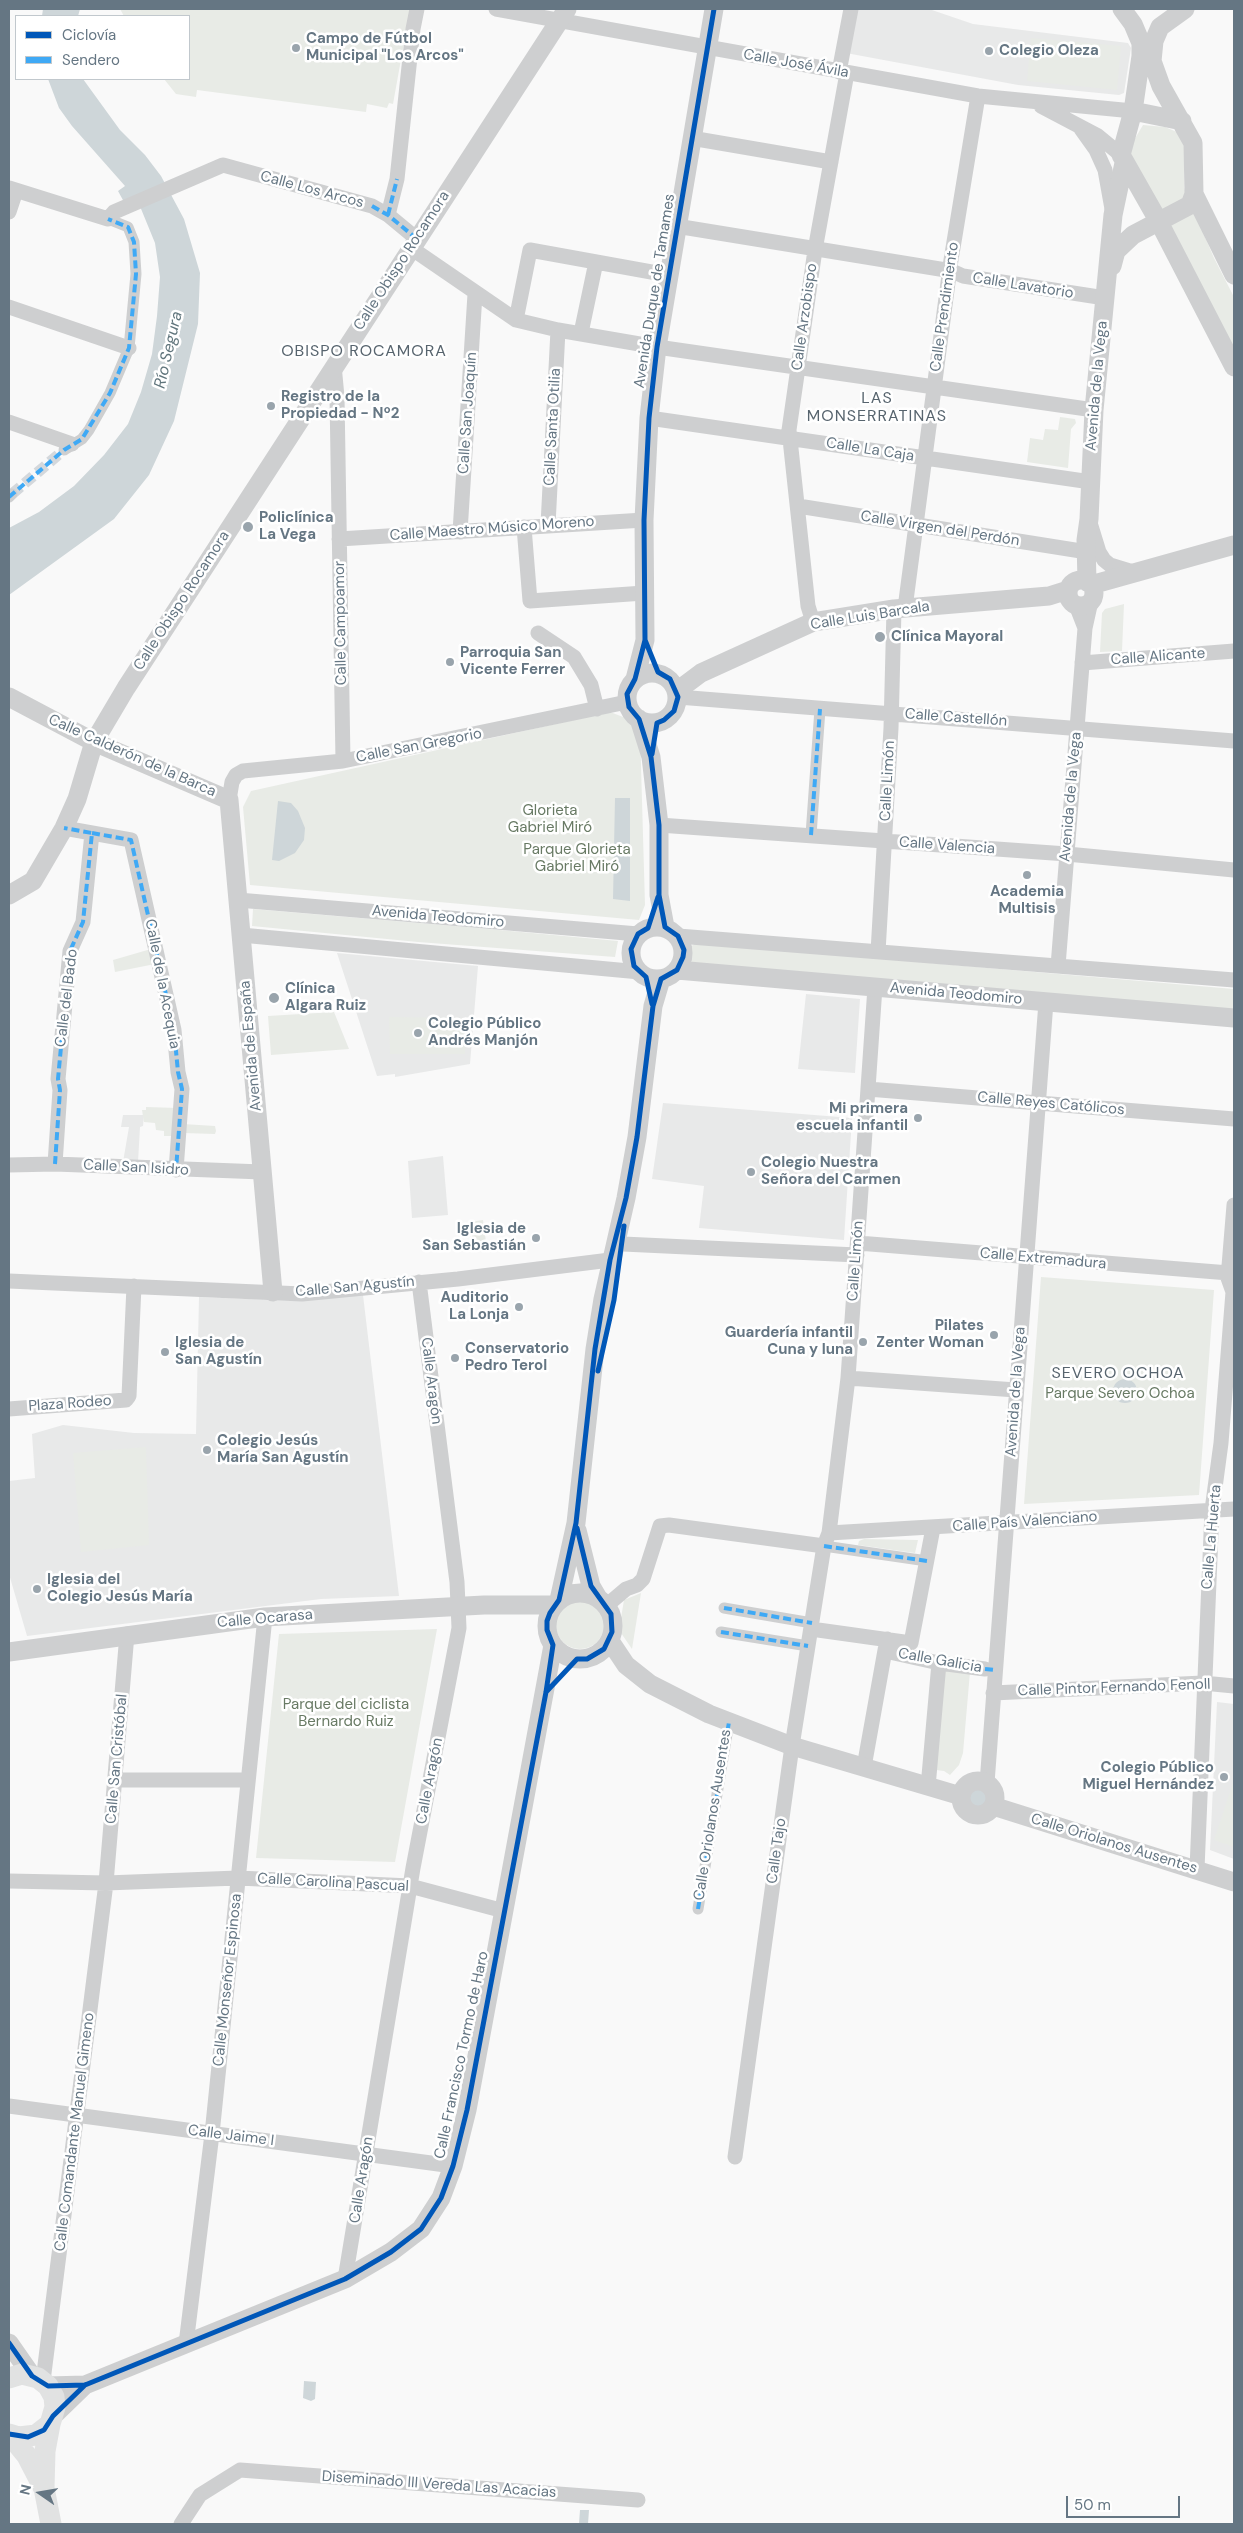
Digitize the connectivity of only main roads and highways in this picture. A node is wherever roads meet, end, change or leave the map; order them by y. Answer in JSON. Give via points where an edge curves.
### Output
{"nodes":[{"id":1,"x":9,"y":2378,"type":"edge"},
{"id":2,"x":51,"y":2420,"type":"junction"},
{"id":3,"x":10,"y":2434,"type":"edge"},
{"id":4,"x":44,"y":2488,"type":"junction"},
{"id":5,"x":51,"y":2524,"type":"edge"}],
"edges":[{"from":1,"to":2,"type":"main road","via":[[22,2374],[41,2381],[54,2397]]},
{"from":2,"to":3,"type":"main road","via":[[44,2430],[28,2438]]},
{"from":2,"to":4,"type":"main road","via":[[45,2451]]},
{"from":3,"to":4,"type":"main road","via":[[27,2456]]},
{"from":4,"to":5,"type":"main road"}]}
